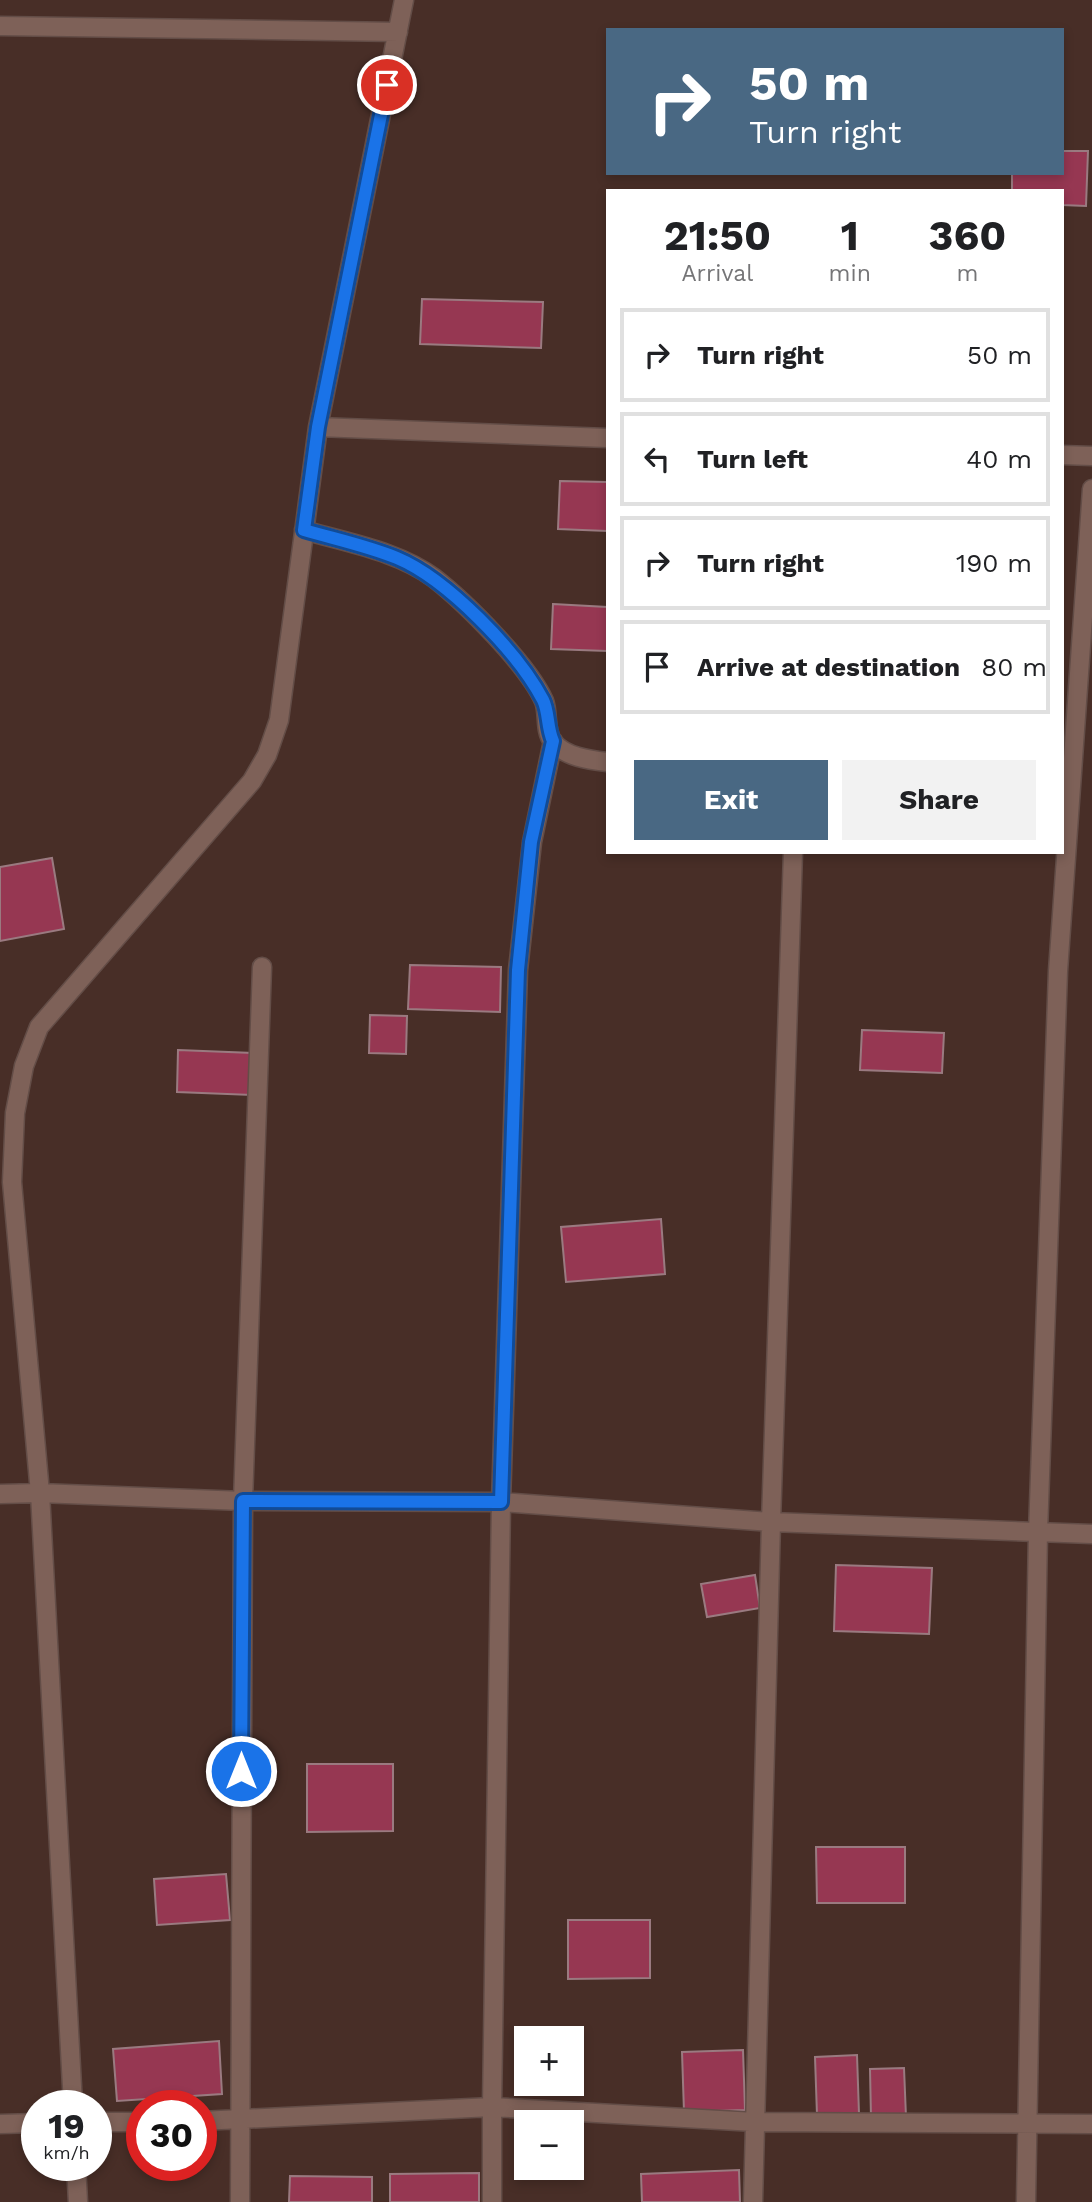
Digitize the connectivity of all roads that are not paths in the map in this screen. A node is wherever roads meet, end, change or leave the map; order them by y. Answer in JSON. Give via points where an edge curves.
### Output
{"nodes":[{"id":1,"x":404,"y":0,"type":"edge"},
{"id":2,"x":0,"y":26,"type":"edge"},
{"id":3,"x":398,"y":32,"type":"junction"},
{"id":4,"x":318,"y":427,"type":"junction"},
{"id":5,"x":606,"y":438,"type":"edge"},
{"id":6,"x":1064,"y":455,"type":"edge"},
{"id":7,"x":1092,"y":456,"type":"edge"},
{"id":8,"x":1092,"y":489,"type":"edge"},
{"id":9,"x":304,"y":530,"type":"junction"},
{"id":10,"x":553,"y":741,"type":"junction"},
{"id":11,"x":606,"y":762,"type":"edge"},
{"id":12,"x":793,"y":854,"type":"edge"},
{"id":13,"x":262,"y":967,"type":"dead end"},
{"id":14,"x":40,"y":1493,"type":"junction"},
{"id":15,"x":0,"y":1494,"type":"edge"},
{"id":16,"x":243,"y":1501,"type":"junction"},
{"id":17,"x":501,"y":1502,"type":"junction"},
{"id":18,"x":771,"y":1522,"type":"junction"},
{"id":19,"x":1038,"y":1532,"type":"junction"},
{"id":20,"x":1092,"y":1534,"type":"edge"},
{"id":21,"x":72,"y":2090,"type":"edge"},
{"id":22,"x":492,"y":2106,"type":"junction"},
{"id":23,"x":217,"y":2121,"type":"edge"},
{"id":24,"x":239,"y":2121,"type":"junction"},
{"id":25,"x":21,"y":2123,"type":"edge"},
{"id":26,"x":755,"y":2123,"type":"junction"},
{"id":27,"x":0,"y":2124,"type":"edge"},
{"id":28,"x":1029,"y":2124,"type":"junction"},
{"id":29,"x":1092,"y":2124,"type":"edge"},
{"id":30,"x":77,"y":2181,"type":"edge"},
{"id":31,"x":78,"y":2202,"type":"edge"},
{"id":32,"x":240,"y":2202,"type":"edge"},
{"id":33,"x":492,"y":2202,"type":"edge"},
{"id":34,"x":753,"y":2202,"type":"edge"},
{"id":35,"x":1026,"y":2202,"type":"edge"}],
"edges":[{"from":1,"to":3,"type":"street"},
{"from":2,"to":3,"type":"street"},
{"from":3,"to":4,"type":"street"},
{"from":4,"to":5,"type":"street"},
{"from":4,"to":9,"type":"street"},
{"from":6,"to":7,"type":"street"},
{"from":8,"to":19,"type":"street","via":[[1058,971]]},
{"from":9,"to":10,"type":"street","via":[[397,558],[441,584],[503,646],[534,686],[544,702]]},
{"from":9,"to":14,"type":"street","via":[[279,720],[267,755],[252,781],[39,1027],[24,1066],[15,1113],[12,1182]]},
{"from":10,"to":11,"type":"street","via":[[563,751]]},
{"from":10,"to":17,"type":"street","via":[[531,842],[518,970]]},
{"from":12,"to":18,"type":"street"},
{"from":13,"to":16,"type":"street"},
{"from":14,"to":15,"type":"street"},
{"from":14,"to":16,"type":"street"},
{"from":14,"to":21,"type":"street"},
{"from":16,"to":17,"type":"street"},
{"from":16,"to":24,"type":"street"},
{"from":17,"to":18,"type":"street"},
{"from":17,"to":22,"type":"street"},
{"from":18,"to":19,"type":"street"},
{"from":18,"to":26,"type":"street"},
{"from":19,"to":20,"type":"street"},
{"from":19,"to":28,"type":"street"},
{"from":22,"to":24,"type":"street"},
{"from":22,"to":26,"type":"street"},
{"from":22,"to":33,"type":"street"},
{"from":23,"to":24,"type":"street"},
{"from":24,"to":32,"type":"street"},
{"from":25,"to":27,"type":"street"},
{"from":26,"to":28,"type":"street"},
{"from":26,"to":34,"type":"street"},
{"from":28,"to":29,"type":"street"},
{"from":28,"to":35,"type":"street"},
{"from":30,"to":31,"type":"street"}]}
